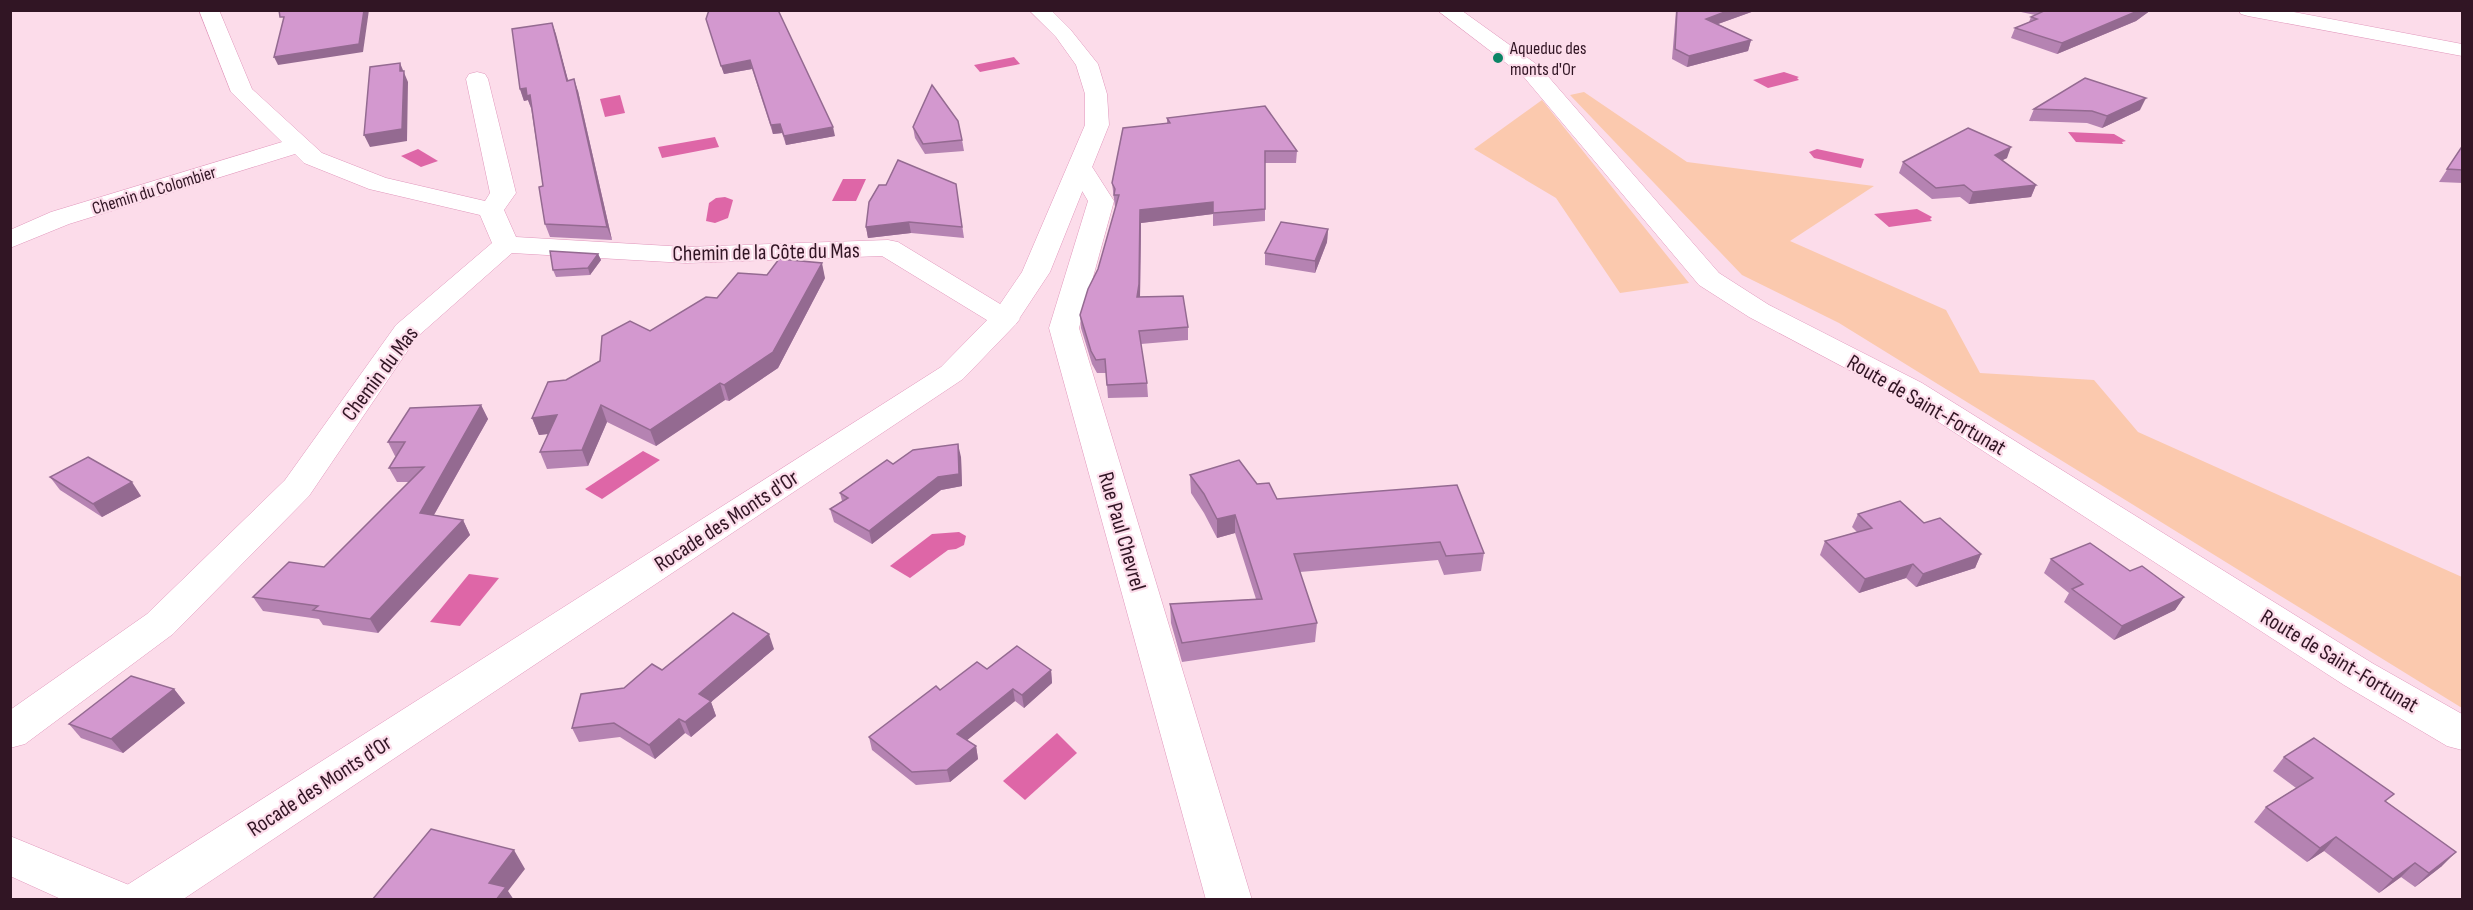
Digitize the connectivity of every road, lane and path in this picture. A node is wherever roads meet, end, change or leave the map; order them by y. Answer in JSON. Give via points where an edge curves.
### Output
{"nodes":[{"id":1,"x":209,"y":10,"type":"edge"},
{"id":2,"x":1039,"y":10,"type":"edge"},
{"id":3,"x":1447,"y":10,"type":"edge"},
{"id":4,"x":2248,"y":10,"type":"edge"},
{"id":5,"x":2463,"y":50,"type":"edge"},
{"id":6,"x":477,"y":79,"type":"dead end"},
{"id":7,"x":299,"y":145,"type":"junction"},
{"id":8,"x":1080,"y":167,"type":"junction"},
{"id":9,"x":491,"y":210,"type":"junction"},
{"id":10,"x":10,"y":240,"type":"edge"},
{"id":11,"x":506,"y":245,"type":"junction"},
{"id":12,"x":1005,"y":319,"type":"junction"},
{"id":13,"x":10,"y":732,"type":"edge"},
{"id":14,"x":2463,"y":734,"type":"edge"},
{"id":15,"x":10,"y":855,"type":"edge"},
{"id":16,"x":113,"y":900,"type":"edge"},
{"id":17,"x":143,"y":900,"type":"edge"},
{"id":18,"x":1229,"y":900,"type":"edge"}],
"edges":[{"from":1,"to":7,"type":"street","via":[[242,92]]},
{"from":2,"to":8,"type":"street","name":"Rocade des Monts d'Or","via":[[1087,64],[1096,94],[1097,125]]},
{"from":3,"to":14,"type":"street","name":"Route de Saint-Fortunat","via":[[1531,71],[1709,279],[1759,311],[1911,390],[2358,674]]},
{"from":4,"to":5,"type":"street"},
{"from":6,"to":9,"type":"street","via":[[503,193]]},
{"from":7,"to":9,"type":"street","via":[[313,158],[378,184]]},
{"from":7,"to":10,"type":"street","name":"Chemin du Colombier","via":[[60,218]]},
{"from":8,"to":12,"type":"street","name":"Rocade des Monts d'Or","via":[[1036,272]]},
{"from":8,"to":18,"type":"street","name":"Rue Paul Chevrel","via":[[1101,201],[1064,328]]},
{"from":9,"to":11,"type":"street"},
{"from":11,"to":12,"type":"street","name":"Chemin de la Côte du Mas","via":[[686,255],[888,248]]},
{"from":11,"to":13,"type":"street","name":"Chemin du Mas","via":[[406,331],[297,488],[168,616]]},
{"from":12,"to":17,"type":"street","name":"Rocade des Monts d'Or","via":[[952,373]]},
{"from":15,"to":16,"type":"street"}]}
